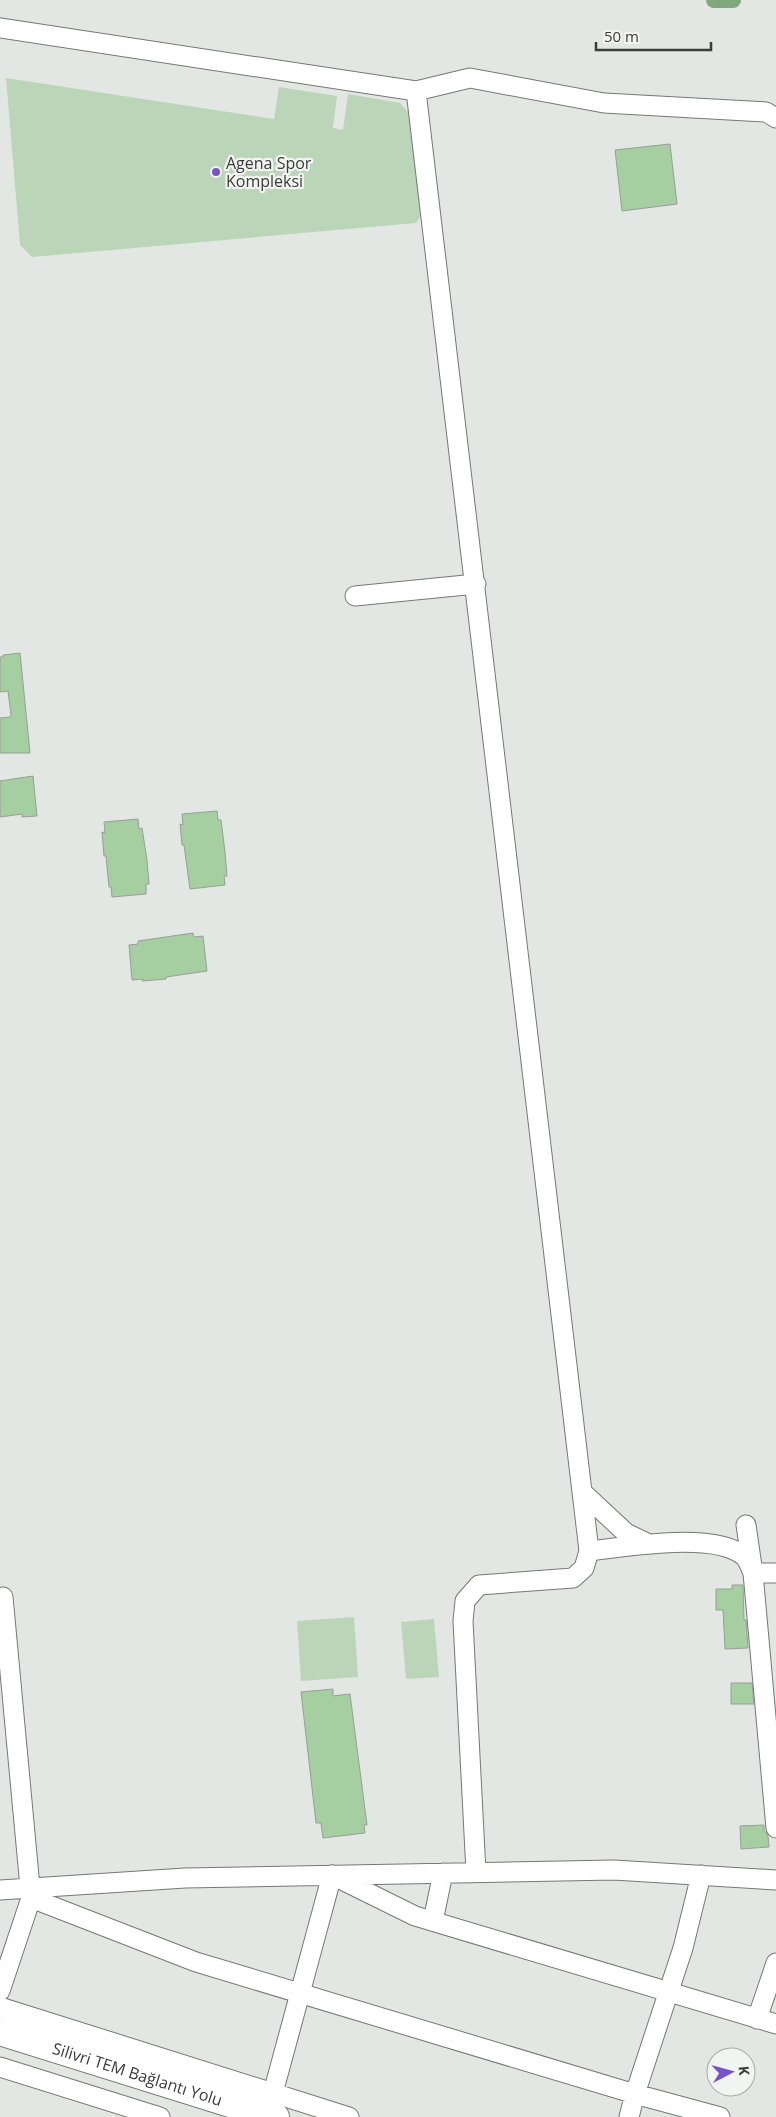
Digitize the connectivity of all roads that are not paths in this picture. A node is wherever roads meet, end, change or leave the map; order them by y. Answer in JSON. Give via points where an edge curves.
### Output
{"nodes":[{"id":1,"x":0,"y":28,"type":"edge"},
{"id":2,"x":416,"y":91,"type":"junction"},
{"id":3,"x":776,"y":118,"type":"edge"},
{"id":4,"x":476,"y":584,"type":"junction"},
{"id":5,"x":355,"y":596,"type":"dead end"},
{"id":6,"x":582,"y":1492,"type":"junction"},
{"id":7,"x":746,"y":1525,"type":"dead end"},
{"id":8,"x":650,"y":1545,"type":"junction"},
{"id":9,"x":589,"y":1551,"type":"junction"},
{"id":10,"x":753,"y":1573,"type":"junction"},
{"id":11,"x":776,"y":1573,"type":"edge"},
{"id":12,"x":2,"y":1597,"type":"dead end"},
{"id":13,"x":776,"y":1828,"type":"edge"},
{"id":14,"x":476,"y":1872,"type":"junction"},
{"id":15,"x":443,"y":1873,"type":"junction"},
{"id":16,"x":332,"y":1875,"type":"junction"},
{"id":17,"x":701,"y":1875,"type":"junction"},
{"id":18,"x":776,"y":1880,"type":"edge"},
{"id":19,"x":0,"y":1890,"type":"edge"},
{"id":20,"x":31,"y":1892,"type":"junction"},
{"id":21,"x":433,"y":1921,"type":"junction"},
{"id":22,"x":776,"y":1963,"type":"edge"},
{"id":23,"x":0,"y":1991,"type":"edge"},
{"id":24,"x":668,"y":1992,"type":"junction"},
{"id":25,"x":300,"y":1993,"type":"junction"},
{"id":26,"x":0,"y":2007,"type":"edge"},
{"id":27,"x":757,"y":2019,"type":"junction"},
{"id":28,"x":776,"y":2024,"type":"edge"},
{"id":29,"x":0,"y":2031,"type":"edge"},
{"id":30,"x":0,"y":2067,"type":"edge"},
{"id":31,"x":635,"y":2094,"type":"junction"},
{"id":32,"x":274,"y":2105,"type":"edge"},
{"id":33,"x":160,"y":2117,"type":"edge"},
{"id":34,"x":349,"y":2117,"type":"edge"},
{"id":35,"x":629,"y":2117,"type":"edge"},
{"id":36,"x":720,"y":2117,"type":"edge"}],
"edges":[{"from":1,"to":2,"type":"street"},
{"from":2,"to":3,"type":"street","via":[[470,78],[604,103],[766,112]]},
{"from":2,"to":4,"type":"street"},
{"from":4,"to":5,"type":"street"},
{"from":4,"to":6,"type":"street"},
{"from":6,"to":8,"type":"street","via":[[626,1533]]},
{"from":6,"to":9,"type":"street"},
{"from":7,"to":10,"type":"street"},
{"from":8,"to":9,"type":"street"},
{"from":8,"to":10,"type":"street","via":[[671,1542],[716,1544],[746,1557]]},
{"from":9,"to":14,"type":"street","via":[[584,1568],[573,1578],[479,1585],[465,1601],[463,1621]]},
{"from":10,"to":11,"type":"street"},
{"from":10,"to":13,"type":"street"},
{"from":12,"to":20,"type":"street"},
{"from":14,"to":15,"type":"street"},
{"from":14,"to":17,"type":"street","via":[[614,1870]]},
{"from":15,"to":16,"type":"street"},
{"from":15,"to":21,"type":"street"},
{"from":16,"to":20,"type":"street","via":[[185,1878]]},
{"from":16,"to":21,"type":"street"},
{"from":16,"to":25,"type":"street"},
{"from":17,"to":18,"type":"street"},
{"from":17,"to":24,"type":"street"},
{"from":19,"to":20,"type":"street"},
{"from":20,"to":23,"type":"street"},
{"from":20,"to":25,"type":"street","via":[[196,1962]]},
{"from":21,"to":24,"type":"street"},
{"from":22,"to":27,"type":"street"},
{"from":24,"to":27,"type":"street"},
{"from":24,"to":31,"type":"street"},
{"from":25,"to":31,"type":"street"},
{"from":25,"to":32,"type":"street"},
{"from":26,"to":32,"type":"street"},
{"from":27,"to":28,"type":"street"},
{"from":29,"to":32,"type":"highway","name":"Silivri TEM Bağlantı Yolu"},
{"from":30,"to":33,"type":"street"},
{"from":31,"to":35,"type":"street"},
{"from":31,"to":36,"type":"street"},
{"from":32,"to":34,"type":"street"}]}
